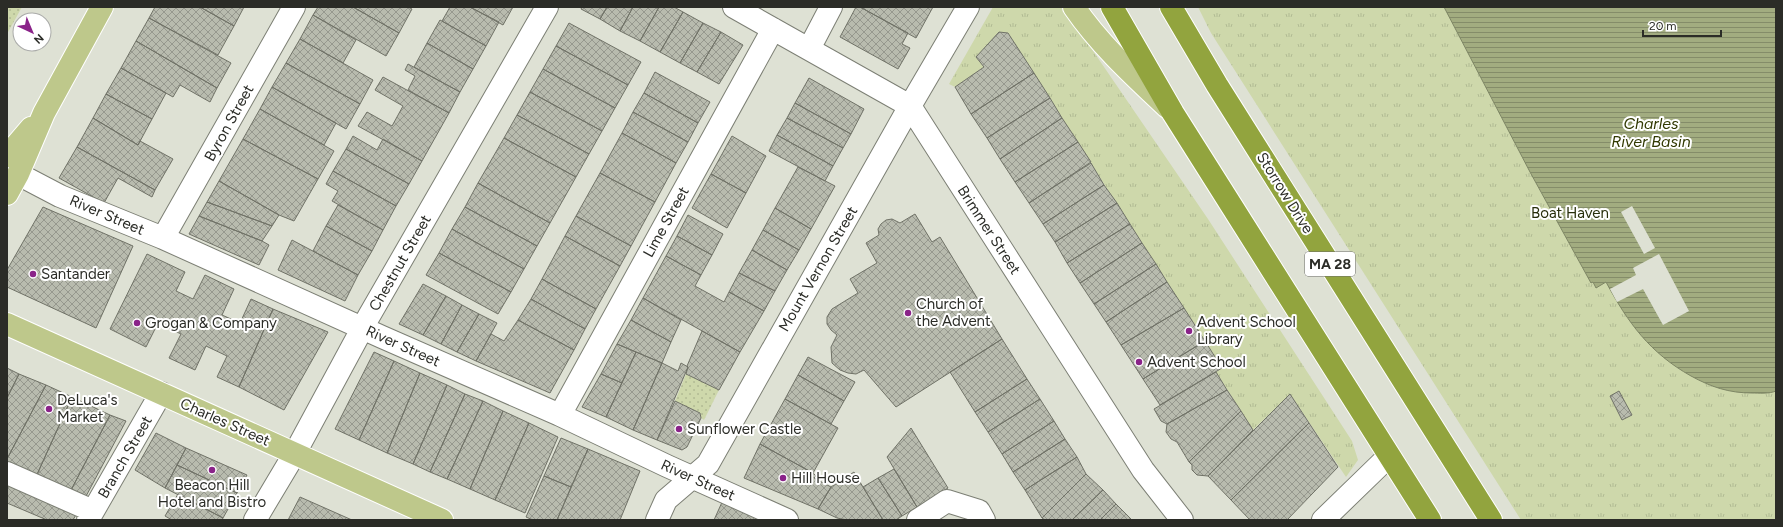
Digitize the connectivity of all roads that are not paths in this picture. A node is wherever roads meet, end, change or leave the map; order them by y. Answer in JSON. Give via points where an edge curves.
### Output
{"nodes":[{"id":1,"x":102,"y":7,"type":"edge"},
{"id":2,"x":294,"y":7,"type":"edge"},
{"id":3,"x":547,"y":7,"type":"edge"},
{"id":4,"x":734,"y":7,"type":"edge"},
{"id":5,"x":831,"y":7,"type":"edge"},
{"id":6,"x":968,"y":7,"type":"edge"},
{"id":7,"x":1074,"y":7,"type":"edge"},
{"id":8,"x":1112,"y":7,"type":"edge"},
{"id":9,"x":1171,"y":7,"type":"edge"},
{"id":10,"x":773,"y":29,"type":"junction"},
{"id":11,"x":809,"y":49,"type":"junction"},
{"id":12,"x":910,"y":106,"type":"junction"},
{"id":13,"x":1173,"y":113,"type":"junction"},
{"id":14,"x":13,"y":165,"type":"edge"},
{"id":15,"x":7,"y":194,"type":"edge"},
{"id":16,"x":163,"y":238,"type":"junction"},
{"id":17,"x":7,"y":324,"type":"edge"},
{"id":18,"x":362,"y":329,"type":"junction"},
{"id":19,"x":161,"y":394,"type":"junction"},
{"id":20,"x":560,"y":414,"type":"junction"},
{"id":21,"x":295,"y":453,"type":"junction"},
{"id":22,"x":1389,"y":456,"type":"junction"},
{"id":23,"x":7,"y":473,"type":"edge"},
{"id":24,"x":694,"y":478,"type":"junction"},
{"id":25,"x":91,"y":516,"type":"edge"},
{"id":26,"x":255,"y":520,"type":"edge"},
{"id":27,"x":442,"y":520,"type":"edge"},
{"id":28,"x":657,"y":520,"type":"edge"},
{"id":29,"x":787,"y":520,"type":"edge"},
{"id":30,"x":918,"y":520,"type":"edge"},
{"id":31,"x":984,"y":520,"type":"edge"},
{"id":32,"x":1182,"y":520,"type":"edge"},
{"id":33,"x":1323,"y":520,"type":"edge"},
{"id":34,"x":1430,"y":520,"type":"edge"},
{"id":35,"x":1491,"y":520,"type":"edge"}],
"edges":[{"from":1,"to":14,"type":"main road"},
{"from":2,"to":16,"type":"street","name":"Byron Street"},
{"from":3,"to":18,"type":"street","name":"Chestnut Street"},
{"from":4,"to":10,"type":"street","name":"Brimmer Street"},
{"from":5,"to":11,"type":"street"},
{"from":6,"to":12,"type":"street","name":"Mount Vernon Street"},
{"from":7,"to":13,"type":"main road","via":[[1115,57]]},
{"from":8,"to":13,"type":"highway"},
{"from":9,"to":35,"type":"highway","name":"Storrow Drive","number":"MA 28","via":[[1217,85]]},
{"from":10,"to":11,"type":"street","name":"Brimmer Street"},
{"from":10,"to":20,"type":"street","name":"Lime Street"},
{"from":11,"to":12,"type":"street","name":"Brimmer Street"},
{"from":12,"to":24,"type":"street","name":"Mount Vernon Street","via":[[708,464]]},
{"from":12,"to":32,"type":"street","name":"Brimmer Street","via":[[1143,470]]},
{"from":13,"to":22,"type":"highway"},
{"from":14,"to":15,"type":"main road"},
{"from":14,"to":16,"type":"street","name":"River Street","via":[[60,196]]},
{"from":16,"to":18,"type":"street","name":"River Street"},
{"from":17,"to":19,"type":"main road","name":"Charles Street"},
{"from":18,"to":20,"type":"street","name":"River Street"},
{"from":18,"to":21,"type":"street","name":"Chestnut Street"},
{"from":19,"to":21,"type":"main road","name":"Charles Street"},
{"from":19,"to":25,"type":"street","name":"Branch Street"},
{"from":20,"to":24,"type":"street","name":"River Street"},
{"from":21,"to":26,"type":"street","name":"Chestnut Street"},
{"from":21,"to":27,"type":"main road","name":"Charles Street"},
{"from":22,"to":33,"type":"street"},
{"from":22,"to":34,"type":"highway"},
{"from":23,"to":25,"type":"street"},
{"from":24,"to":28,"type":"street","name":"Mount Vernon Street","via":[[666,500]]},
{"from":24,"to":29,"type":"street","name":"River Street"},
{"from":30,"to":31,"type":"street","via":[[947,501],[978,511]]}]}
